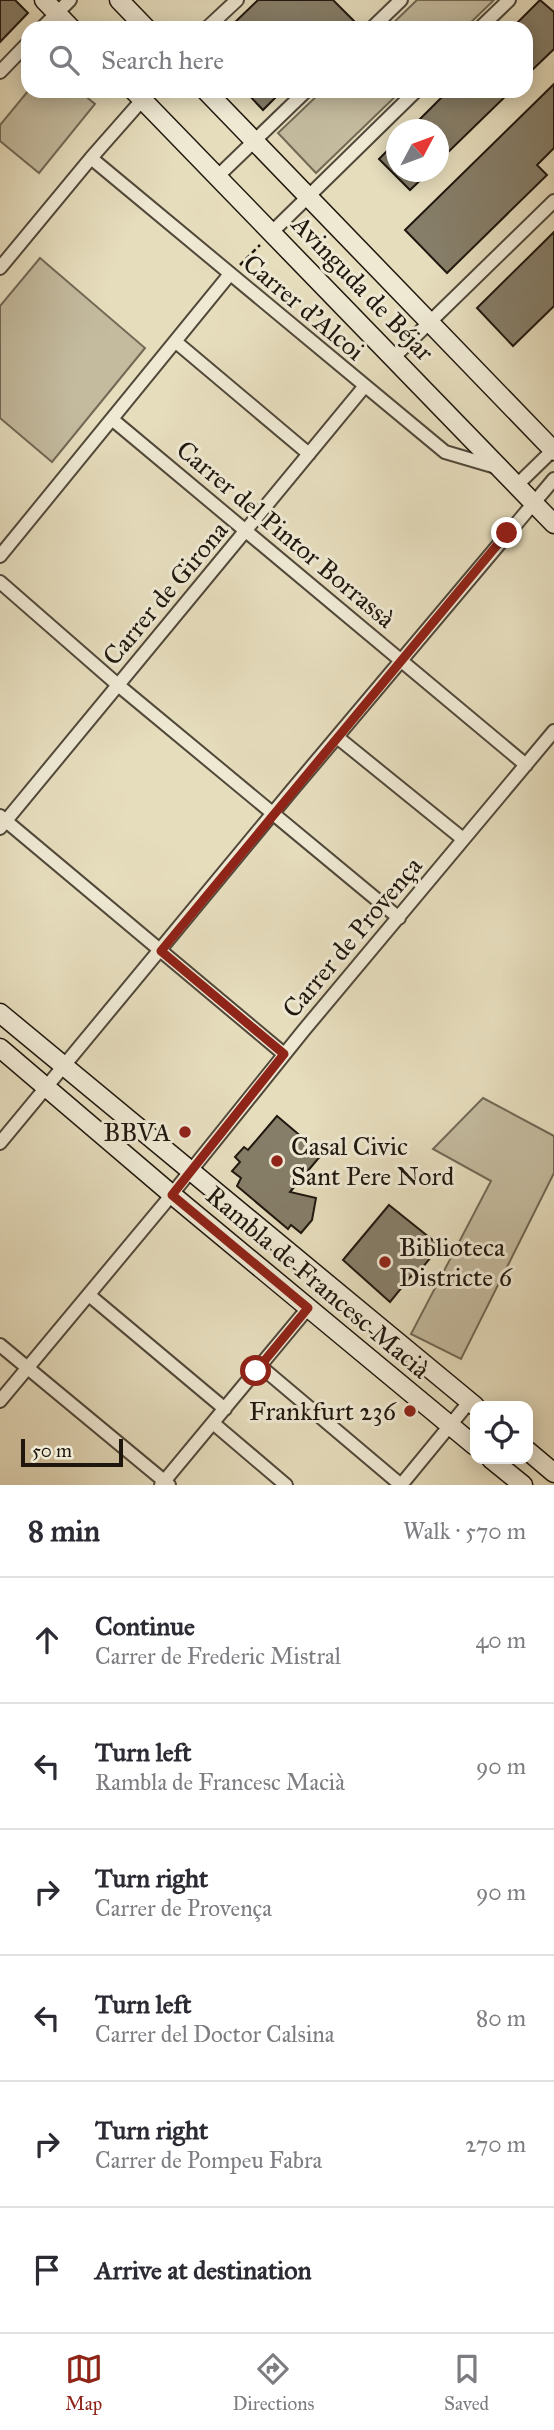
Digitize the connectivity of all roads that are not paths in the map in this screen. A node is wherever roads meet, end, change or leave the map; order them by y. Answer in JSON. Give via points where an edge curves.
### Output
{"nodes":[{"id":1,"x":44,"y":0,"type":"edge"},
{"id":2,"x":70,"y":0,"type":"edge"},
{"id":3,"x":119,"y":0,"type":"edge"},
{"id":4,"x":237,"y":0,"type":"edge"},
{"id":5,"x":401,"y":0,"type":"edge"},
{"id":6,"x":509,"y":0,"type":"edge"},
{"id":7,"x":57,"y":13,"type":"junction"},
{"id":8,"x":50,"y":21,"type":"edge"},
{"id":9,"x":64,"y":21,"type":"edge"},
{"id":10,"x":139,"y":21,"type":"edge"},
{"id":11,"x":215,"y":21,"type":"edge"},
{"id":12,"x":379,"y":21,"type":"edge"},
{"id":13,"x":487,"y":21,"type":"edge"},
{"id":14,"x":21,"y":50,"type":"edge"},
{"id":15,"x":0,"y":72,"type":"edge"},
{"id":16,"x":139,"y":98,"type":"edge"},
{"id":17,"x":146,"y":98,"type":"edge"},
{"id":18,"x":213,"y":98,"type":"edge"},
{"id":19,"x":299,"y":98,"type":"edge"},
{"id":20,"x":409,"y":98,"type":"edge"},
{"id":21,"x":254,"y":141,"type":"junction"},
{"id":22,"x":91,"y":158,"type":"junction"},
{"id":23,"x":218,"y":176,"type":"junction"},
{"id":24,"x":308,"y":197,"type":"junction"},
{"id":25,"x":554,"y":201,"type":"edge"},
{"id":26,"x":272,"y":232,"type":"junction"},
{"id":27,"x":0,"y":268,"type":"edge"},
{"id":28,"x":230,"y":274,"type":"junction"},
{"id":29,"x":430,"y":322,"type":"junction"},
{"id":30,"x":176,"y":342,"type":"junction"},
{"id":31,"x":394,"y":357,"type":"junction"},
{"id":32,"x":364,"y":387,"type":"junction"},
{"id":33,"x":113,"y":420,"type":"junction"},
{"id":34,"x":554,"y":450,"type":"edge"},
{"id":35,"x":309,"y":454,"type":"junction"},
{"id":36,"x":501,"y":468,"type":"junction"},
{"id":37,"x":554,"y":480,"type":"edge"},
{"id":38,"x":517,"y":485,"type":"junction"},
{"id":39,"x":533,"y":502,"type":"junction"},
{"id":40,"x":554,"y":524,"type":"edge"},
{"id":41,"x":246,"y":530,"type":"junction"},
{"id":42,"x":0,"y":556,"type":"edge"},
{"id":43,"x":0,"y":582,"type":"edge"},
{"id":44,"x":403,"y":660,"type":"junction"},
{"id":45,"x":118,"y":685,"type":"junction"},
{"id":46,"x":554,"y":731,"type":"edge"},
{"id":47,"x":337,"y":737,"type":"junction"},
{"id":48,"x":526,"y":765,"type":"junction"},
{"id":49,"x":274,"y":812,"type":"junction"},
{"id":50,"x":2,"y":821,"type":"edge"},
{"id":51,"x":463,"y":839,"type":"junction"},
{"id":52,"x":400,"y":918,"type":"junction"},
{"id":53,"x":161,"y":951,"type":"junction"},
{"id":54,"x":0,"y":1013,"type":"edge"},
{"id":55,"x":0,"y":1048,"type":"edge"},
{"id":56,"x":284,"y":1054,"type":"junction"},
{"id":57,"x":64,"y":1065,"type":"junction"},
{"id":58,"x":47,"y":1087,"type":"junction"},
{"id":59,"x":0,"y":1143,"type":"edge"},
{"id":60,"x":191,"y":1171,"type":"junction"},
{"id":61,"x":172,"y":1195,"type":"junction"},
{"id":62,"x":89,"y":1294,"type":"junction"},
{"id":63,"x":308,"y":1308,"type":"junction"},
{"id":64,"x":0,"y":1345,"type":"edge"},
{"id":65,"x":260,"y":1366,"type":"junction"},
{"id":66,"x":28,"y":1368,"type":"junction"},
{"id":67,"x":0,"y":1401,"type":"edge"},
{"id":68,"x":470,"y":1402,"type":"edge"},
{"id":69,"x":470,"y":1406,"type":"edge"},
{"id":70,"x":225,"y":1409,"type":"junction"},
{"id":71,"x":213,"y":1423,"type":"junction"},
{"id":72,"x":450,"y":1425,"type":"junction"},
{"id":73,"x":470,"y":1442,"type":"edge"},
{"id":74,"x":533,"y":1455,"type":"edge"},
{"id":75,"x":497,"y":1464,"type":"edge"},
{"id":76,"x":554,"y":1473,"type":"edge"},
{"id":77,"x":165,"y":1484,"type":"edge"},
{"id":78,"x":286,"y":1485,"type":"edge"},
{"id":79,"x":401,"y":1485,"type":"edge"},
{"id":80,"x":522,"y":1485,"type":"edge"}],
"edges":[{"from":1,"to":7,"type":"street"},
{"from":2,"to":7,"type":"street"},
{"from":3,"to":10,"type":"street"},
{"from":4,"to":11,"type":"street"},
{"from":5,"to":12,"type":"street"},
{"from":6,"to":13,"type":"street"},
{"from":7,"to":8,"type":"street"},
{"from":7,"to":9,"type":"street"},
{"from":14,"to":15,"type":"street"},
{"from":16,"to":22,"type":"street"},
{"from":17,"to":23,"type":"street","name":"Avinguda de Béjar"},
{"from":18,"to":21,"type":"street","name":"Avinguda de Béjar"},
{"from":19,"to":21,"type":"street"},
{"from":20,"to":24,"type":"street"},
{"from":21,"to":23,"type":"street"},
{"from":21,"to":24,"type":"street","name":"Avinguda de Béjar"},
{"from":22,"to":27,"type":"street"},
{"from":22,"to":28,"type":"street","name":"Carrer d'Alcoi"},
{"from":23,"to":26,"type":"street","name":"Avinguda de Béjar"},
{"from":24,"to":26,"type":"street"},
{"from":24,"to":29,"type":"street","name":"Avinguda de Béjar"},
{"from":25,"to":29,"type":"street"},
{"from":26,"to":31,"type":"street","name":"Avinguda de Béjar"},
{"from":28,"to":30,"type":"street"},
{"from":28,"to":32,"type":"street","name":"Carrer d'Alcoi"},
{"from":29,"to":31,"type":"street"},
{"from":29,"to":34,"type":"street","name":"Avinguda de Béjar"},
{"from":30,"to":33,"type":"street"},
{"from":30,"to":35,"type":"street"},
{"from":31,"to":36,"type":"street","name":"Avinguda de Béjar"},
{"from":32,"to":35,"type":"street","name":"Carrer de Girona"},
{"from":32,"to":36,"type":"street","name":"Carrer d'Alcoi","via":[[445,452]]},
{"from":33,"to":41,"type":"street","name":"Carrer del Pintor Borrassà"},
{"from":33,"to":42,"type":"street"},
{"from":34,"to":38,"type":"street"},
{"from":35,"to":41,"type":"street","name":"Carrer de Girona"},
{"from":36,"to":38,"type":"street","name":"Avinguda de Béjar"},
{"from":37,"to":39,"type":"street"},
{"from":38,"to":39,"type":"street","name":"Avinguda de Béjar"},
{"from":39,"to":40,"type":"street","name":"Avinguda de Béjar"},
{"from":39,"to":44,"type":"street"},
{"from":41,"to":44,"type":"street","name":"Carrer del Pintor Borrassà"},
{"from":41,"to":45,"type":"street","name":"Carrer de Girona"},
{"from":43,"to":45,"type":"street"},
{"from":44,"to":47,"type":"street"},
{"from":44,"to":48,"type":"street","name":"Carrer del Pintor Borrassà"},
{"from":45,"to":49,"type":"street"},
{"from":45,"to":50,"type":"street","name":"Carrer de Girona"},
{"from":46,"to":48,"type":"street","name":"Carrer de Provença"},
{"from":47,"to":49,"type":"street"},
{"from":47,"to":51,"type":"street"},
{"from":48,"to":51,"type":"street","name":"Carrer de Provença"},
{"from":49,"to":52,"type":"street"},
{"from":49,"to":53,"type":"street"},
{"from":50,"to":53,"type":"street"},
{"from":51,"to":52,"type":"street","name":"Carrer de Provença"},
{"from":52,"to":56,"type":"street","name":"Carrer de Provença"},
{"from":53,"to":56,"type":"street"},
{"from":53,"to":57,"type":"street"},
{"from":54,"to":57,"type":"street","name":"Rambla de Francesc Macià"},
{"from":55,"to":58,"type":"street","name":"Rambla de Francesc Macià"},
{"from":56,"to":60,"type":"street","name":"Carrer de Provença"},
{"from":57,"to":58,"type":"street"},
{"from":57,"to":60,"type":"street","name":"Rambla de Francesc Macià"},
{"from":58,"to":59,"type":"street"},
{"from":58,"to":61,"type":"street","name":"Rambla de Francesc Macià"},
{"from":60,"to":61,"type":"street","name":"Carrer de Provença"},
{"from":60,"to":68,"type":"street","name":"Rambla de Francesc Macià"},
{"from":61,"to":62,"type":"street","name":"Carrer de Provença"},
{"from":61,"to":63,"type":"street","name":"Rambla de Francesc Macià"},
{"from":62,"to":66,"type":"street","name":"Carrer de Provença"},
{"from":62,"to":70,"type":"street"},
{"from":63,"to":65,"type":"street"},
{"from":63,"to":72,"type":"street","name":"Rambla de Francesc Macià"},
{"from":64,"to":66,"type":"street"},
{"from":65,"to":70,"type":"street"},
{"from":65,"to":79,"type":"street"},
{"from":66,"to":67,"type":"street","name":"Carrer de Provença"},
{"from":66,"to":77,"type":"street"},
{"from":69,"to":72,"type":"street"},
{"from":70,"to":71,"type":"street"},
{"from":71,"to":77,"type":"street"},
{"from":71,"to":78,"type":"street"},
{"from":72,"to":73,"type":"street","name":"Rambla de Francesc Macià"},
{"from":72,"to":79,"type":"street"},
{"from":74,"to":76,"type":"street"},
{"from":75,"to":80,"type":"street"}]}
